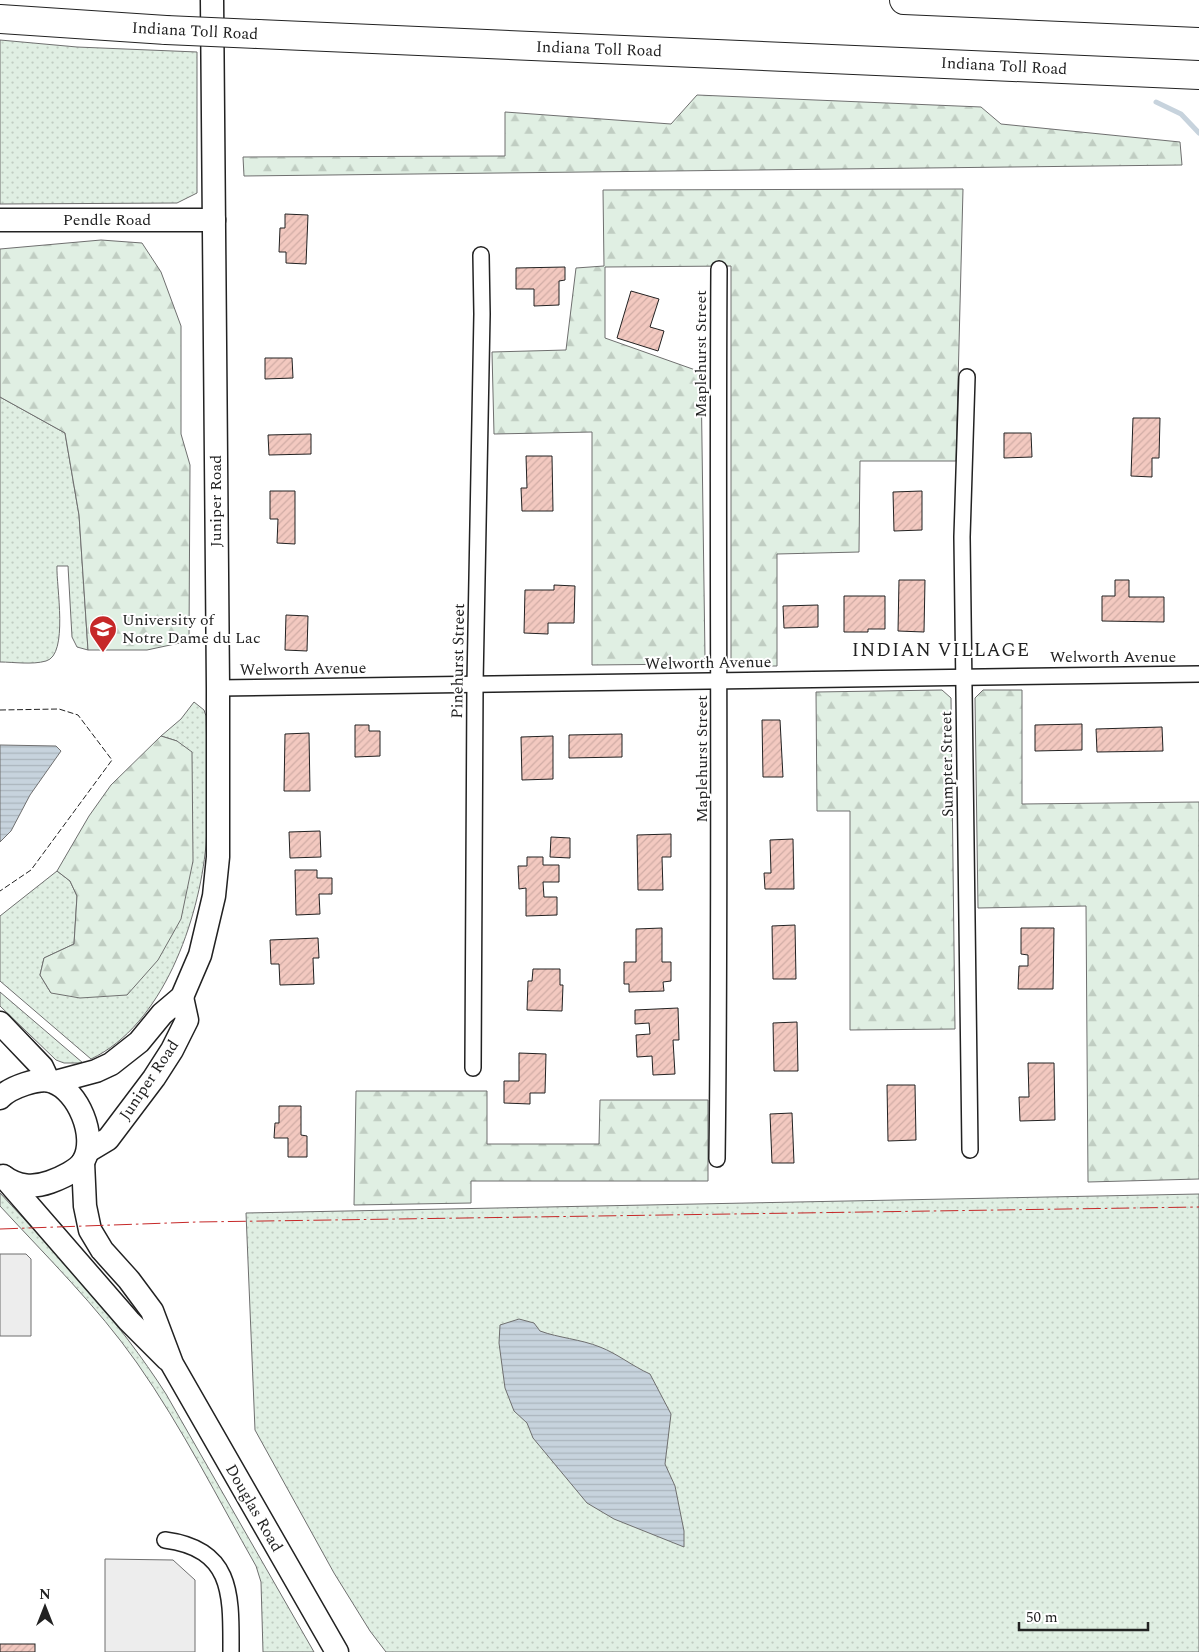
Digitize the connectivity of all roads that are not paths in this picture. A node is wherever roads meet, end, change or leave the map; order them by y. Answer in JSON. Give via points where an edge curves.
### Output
{"nodes":[{"id":1,"x":212,"y":0,"type":"edge"},
{"id":2,"x":904,"y":0,"type":"edge"},
{"id":3,"x":1199,"y":13,"type":"edge"},
{"id":4,"x":0,"y":19,"type":"edge"},
{"id":5,"x":1199,"y":75,"type":"edge"},
{"id":6,"x":0,"y":220,"type":"edge"},
{"id":7,"x":214,"y":220,"type":"junction"},
{"id":8,"x":481,"y":254,"type":"dead end"},
{"id":9,"x":719,"y":269,"type":"dead end"},
{"id":10,"x":968,"y":377,"type":"dead end"},
{"id":11,"x":1199,"y":674,"type":"edge"},
{"id":12,"x":963,"y":676,"type":"junction"},
{"id":13,"x":719,"y":680,"type":"junction"},
{"id":14,"x":475,"y":684,"type":"junction"},
{"id":15,"x":218,"y":688,"type":"junction"},
{"id":16,"x":182,"y":997,"type":"junction"},
{"id":17,"x":0,"y":1023,"type":"edge"},
{"id":18,"x":473,"y":1068,"type":"dead end"},
{"id":19,"x":52,"y":1081,"type":"junction"},
{"id":20,"x":0,"y":1098,"type":"edge"},
{"id":21,"x":970,"y":1150,"type":"dead end"},
{"id":22,"x":86,"y":1156,"type":"junction"},
{"id":23,"x":718,"y":1159,"type":"dead end"},
{"id":24,"x":2,"y":1175,"type":"edge"},
{"id":25,"x":172,"y":1364,"type":"junction"},
{"id":26,"x":165,"y":1540,"type":"dead end"},
{"id":27,"x":231,"y":1652,"type":"edge"},
{"id":28,"x":337,"y":1652,"type":"edge"}],
"edges":[{"from":1,"to":7,"type":"street","name":"Juniper Road"},
{"from":2,"to":3,"type":"highway"},
{"from":4,"to":5,"type":"highway","name":"Indiana Toll Road","bridge":true,"via":[[166,30]]},
{"from":6,"to":7,"type":"street","name":"Pendle Road"},
{"from":7,"to":15,"type":"street","name":"Juniper Road"},
{"from":8,"to":14,"type":"street","name":"Pinehurst Street"},
{"from":9,"to":13,"type":"street","name":"Maplehurst Street"},
{"from":10,"to":12,"type":"street","name":"Sumpter Street","via":[[962,537]]},
{"from":11,"to":12,"type":"street","name":"Welworth Avenue"},
{"from":12,"to":13,"type":"street","name":"Welworth Avenue"},
{"from":12,"to":21,"type":"street","name":"Sumpter Street"},
{"from":13,"to":14,"type":"street","name":"Welworth Avenue"},
{"from":13,"to":23,"type":"street","name":"Maplehurst Street"},
{"from":14,"to":15,"type":"street","name":"Welworth Avenue"},
{"from":14,"to":18,"type":"street","name":"Pinehurst Street"},
{"from":15,"to":16,"type":"street","name":"Juniper Road","via":[[218,857],[214,896],[200,955]]},
{"from":16,"to":19,"type":"street","name":"Juniper Road","via":[[162,1014],[139,1042],[111,1064],[96,1071]]},
{"from":16,"to":22,"type":"street","name":"Juniper Road","via":[[187,1020],[172,1050],[108,1139]]},
{"from":17,"to":19,"type":"street","via":[[42,1066]]},
{"from":19,"to":20,"type":"street","name":"Juniper Road","via":[[16,1087]]},
{"from":19,"to":22,"type":"street","name":"Douglas Road","via":[[76,1101],[85,1118]]},
{"from":22,"to":24,"type":"street","name":"Juniper Road","via":[[61,1178],[40,1185],[21,1186]]},
{"from":22,"to":25,"type":"street","name":"Douglas Road","via":[[85,1206],[90,1230],[102,1250],[152,1311]]},
{"from":24,"to":25,"type":"street","name":"Douglas Road","via":[[129,1321]]},
{"from":25,"to":28,"type":"street","name":"Douglas Road"},
{"from":26,"to":27,"type":"street","via":[[196,1548],[222,1573],[230,1594]]}]}
